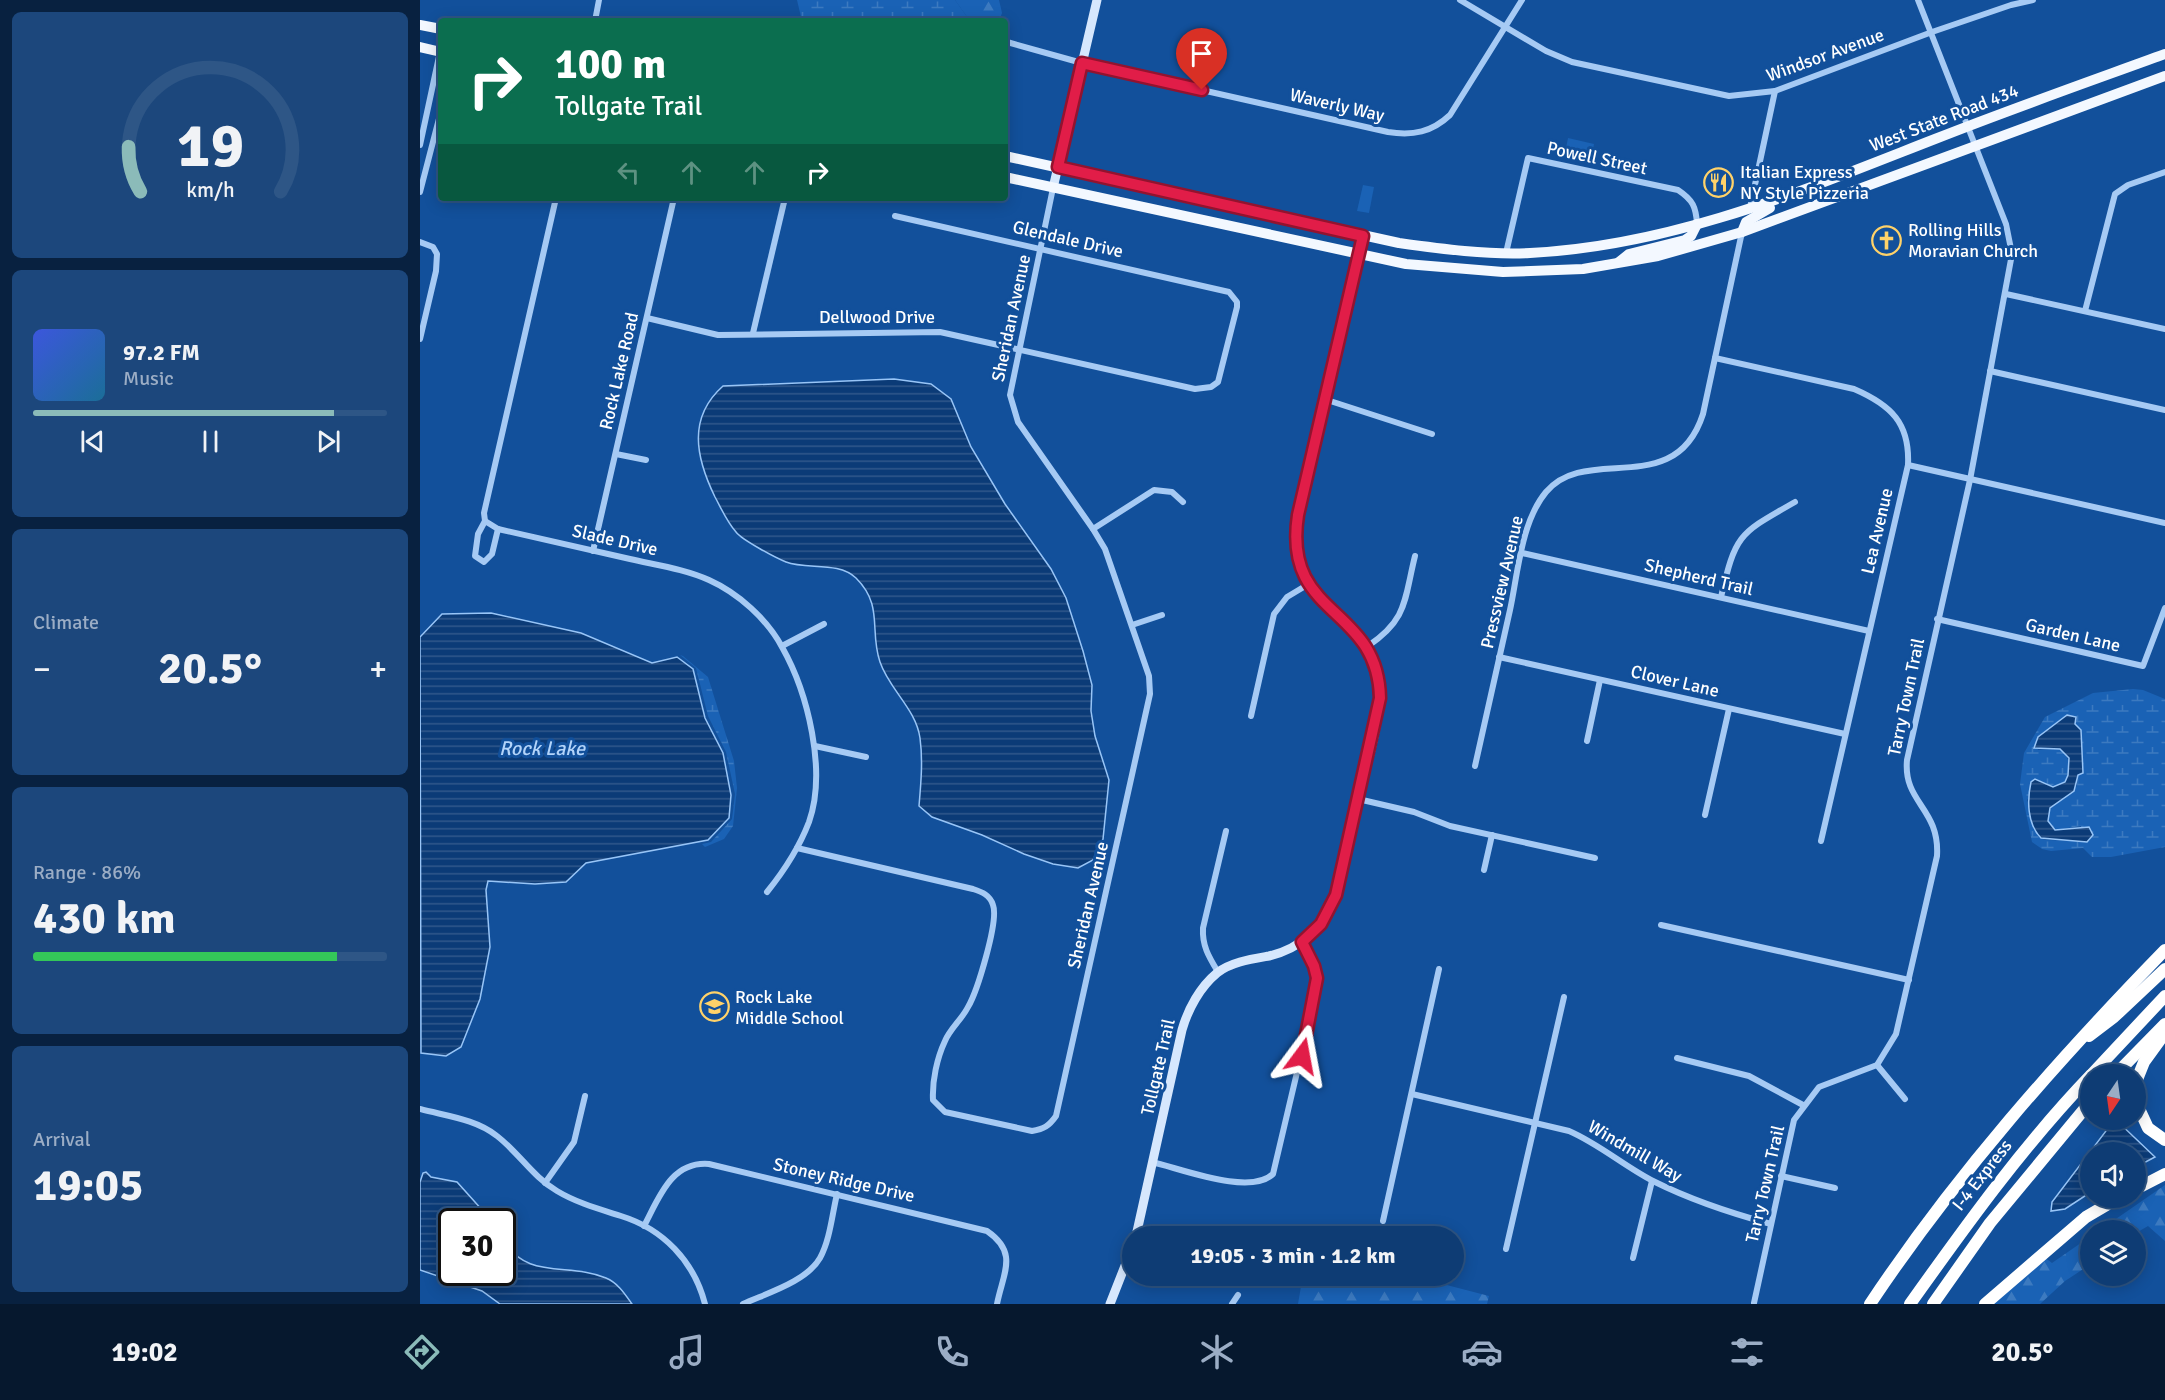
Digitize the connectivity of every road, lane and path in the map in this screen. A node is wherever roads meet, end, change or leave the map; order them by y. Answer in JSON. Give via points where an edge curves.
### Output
{"nodes":[{"id":1,"x":599,"y":0,"type":"edge"},
{"id":2,"x":1097,"y":0,"type":"edge"},
{"id":3,"x":1460,"y":0,"type":"edge"},
{"id":4,"x":1522,"y":0,"type":"edge"},
{"id":5,"x":1918,"y":0,"type":"edge"},
{"id":6,"x":2033,"y":0,"type":"edge"},
{"id":7,"x":596,"y":18,"type":"edge"},
{"id":8,"x":420,"y":24,"type":"edge"},
{"id":9,"x":438,"y":28,"type":"edge"},
{"id":10,"x":1505,"y":28,"type":"junction"},
{"id":11,"x":1932,"y":32,"type":"junction"},
{"id":12,"x":1008,"y":42,"type":"edge"},
{"id":13,"x":420,"y":47,"type":"edge"},
{"id":14,"x":438,"y":51,"type":"edge"},
{"id":15,"x":2165,"y":54,"type":"edge"},
{"id":16,"x":1082,"y":63,"type":"junction"},
{"id":17,"x":438,"y":65,"type":"edge"},
{"id":18,"x":2165,"y":76,"type":"edge"},
{"id":19,"x":1775,"y":91,"type":"junction"},
{"id":20,"x":438,"y":123,"type":"edge"},
{"id":21,"x":1967,"y":126,"type":"junction"},
{"id":22,"x":420,"y":145,"type":"edge"},
{"id":23,"x":1975,"y":147,"type":"junction"},
{"id":24,"x":1008,"y":157,"type":"edge"},
{"id":25,"x":1058,"y":167,"type":"junction"},
{"id":26,"x":2165,"y":172,"type":"edge"},
{"id":27,"x":1008,"y":178,"type":"edge"},
{"id":28,"x":1053,"y":188,"type":"junction"},
{"id":29,"x":1807,"y":189,"type":"junction"},
{"id":30,"x":420,"y":192,"type":"edge"},
{"id":31,"x":554,"y":201,"type":"edge"},
{"id":32,"x":673,"y":201,"type":"edge"},
{"id":33,"x":784,"y":201,"type":"edge"},
{"id":34,"x":1749,"y":208,"type":"junction"},
{"id":35,"x":895,"y":216,"type":"dead end"},
{"id":36,"x":1697,"y":224,"type":"junction"},
{"id":37,"x":1742,"y":232,"type":"junction"},
{"id":38,"x":1363,"y":236,"type":"junction"},
{"id":39,"x":420,"y":242,"type":"edge"},
{"id":40,"x":1040,"y":248,"type":"junction"},
{"id":41,"x":1506,"y":253,"type":"junction"},
{"id":42,"x":1359,"y":255,"type":"junction"},
{"id":43,"x":1616,"y":264,"type":"junction"},
{"id":44,"x":2006,"y":294,"type":"junction"},
{"id":45,"x":2085,"y":311,"type":"junction"},
{"id":46,"x":647,"y":318,"type":"junction"},
{"id":47,"x":2165,"y":329,"type":"edge"},
{"id":48,"x":753,"y":333,"type":"junction"},
{"id":49,"x":420,"y":335,"type":"edge"},
{"id":50,"x":1018,"y":349,"type":"junction"},
{"id":51,"x":1715,"y":358,"type":"junction"},
{"id":52,"x":1990,"y":371,"type":"junction"},
{"id":53,"x":1211,"y":387,"type":"joint"},
{"id":54,"x":1324,"y":399,"type":"junction"},
{"id":55,"x":2165,"y":410,"type":"edge"},
{"id":56,"x":1432,"y":434,"type":"dead end"},
{"id":57,"x":616,"y":454,"type":"junction"},
{"id":58,"x":646,"y":460,"type":"dead end"},
{"id":59,"x":1908,"y":465,"type":"junction"},
{"id":60,"x":1970,"y":480,"type":"junction"},
{"id":61,"x":1183,"y":502,"type":"dead end"},
{"id":62,"x":1795,"y":502,"type":"dead end"},
{"id":63,"x":484,"y":521,"type":"junction"},
{"id":64,"x":2165,"y":523,"type":"edge"},
{"id":65,"x":498,"y":529,"type":"junction"},
{"id":66,"x":1093,"y":529,"type":"junction"},
{"id":67,"x":594,"y":551,"type":"junction"},
{"id":68,"x":1522,"y":553,"type":"junction"},
{"id":69,"x":1414,"y":556,"type":"dead end"},
{"id":70,"x":1307,"y":585,"type":"junction"},
{"id":71,"x":1721,"y":597,"type":"junction"},
{"id":72,"x":2165,"y":608,"type":"edge"},
{"id":73,"x":1162,"y":615,"type":"dead end"},
{"id":74,"x":1937,"y":620,"type":"junction"},
{"id":75,"x":824,"y":624,"type":"dead end"},
{"id":76,"x":1132,"y":625,"type":"junction"},
{"id":77,"x":1869,"y":631,"type":"junction"},
{"id":78,"x":782,"y":646,"type":"junction"},
{"id":79,"x":1368,"y":646,"type":"junction"},
{"id":80,"x":1499,"y":657,"type":"junction"},
{"id":81,"x":1600,"y":680,"type":"junction"},
{"id":82,"x":1729,"y":709,"type":"junction"},
{"id":83,"x":1251,"y":716,"type":"dead end"},
{"id":84,"x":1845,"y":734,"type":"junction"},
{"id":85,"x":1587,"y":741,"type":"dead end"},
{"id":86,"x":815,"y":746,"type":"junction"},
{"id":87,"x":866,"y":757,"type":"dead end"},
{"id":88,"x":1475,"y":766,"type":"dead end"},
{"id":89,"x":1358,"y":800,"type":"junction"},
{"id":90,"x":1705,"y":814,"type":"dead end"},
{"id":91,"x":1226,"y":831,"type":"dead end"},
{"id":92,"x":1492,"y":835,"type":"junction"},
{"id":93,"x":1821,"y":841,"type":"dead end"},
{"id":94,"x":797,"y":848,"type":"junction"},
{"id":95,"x":1595,"y":858,"type":"dead end"},
{"id":96,"x":1484,"y":870,"type":"dead end"},
{"id":97,"x":767,"y":892,"type":"dead end"},
{"id":98,"x":1661,"y":925,"type":"dead end"},
{"id":99,"x":1302,"y":942,"type":"junction"},
{"id":100,"x":2165,"y":950,"type":"edge"},
{"id":101,"x":1439,"y":969,"type":"dead end"},
{"id":102,"x":2165,"y":969,"type":"edge"},
{"id":103,"x":1218,"y":972,"type":"junction"},
{"id":104,"x":1909,"y":980,"type":"junction"},
{"id":105,"x":2165,"y":996,"type":"edge"},
{"id":106,"x":1564,"y":997,"type":"dead end"},
{"id":107,"x":2165,"y":1024,"type":"edge"},
{"id":108,"x":2165,"y":1033,"type":"edge"},
{"id":109,"x":2064,"y":1055,"type":"junction"},
{"id":110,"x":1677,"y":1058,"type":"dead end"},
{"id":111,"x":2100,"y":1064,"type":"edge"},
{"id":112,"x":2126,"y":1064,"type":"edge"},
{"id":113,"x":2143,"y":1064,"type":"edge"},
{"id":114,"x":1877,"y":1065,"type":"junction"},
{"id":115,"x":2080,"y":1086,"type":"edge"},
{"id":116,"x":1412,"y":1094,"type":"junction"},
{"id":117,"x":585,"y":1096,"type":"dead end"},
{"id":118,"x":1905,"y":1100,"type":"dead end"},
{"id":119,"x":1803,"y":1105,"type":"junction"},
{"id":120,"x":420,"y":1109,"type":"edge"},
{"id":121,"x":2080,"y":1114,"type":"edge"},
{"id":122,"x":1535,"y":1122,"type":"junction"},
{"id":123,"x":2146,"y":1124,"type":"edge"},
{"id":124,"x":2165,"y":1140,"type":"edge"},
{"id":125,"x":1152,"y":1162,"type":"junction"},
{"id":126,"x":2165,"y":1174,"type":"edge"},
{"id":127,"x":1781,"y":1176,"type":"junction"},
{"id":128,"x":1652,"y":1181,"type":"junction"},
{"id":129,"x":545,"y":1183,"type":"junction"},
{"id":130,"x":2146,"y":1184,"type":"edge"},
{"id":131,"x":1835,"y":1188,"type":"dead end"},
{"id":132,"x":837,"y":1194,"type":"junction"},
{"id":133,"x":2101,"y":1208,"type":"edge"},
{"id":134,"x":1383,"y":1221,"type":"dead end"},
{"id":135,"x":1771,"y":1224,"type":"junction"},
{"id":136,"x":644,"y":1226,"type":"junction"},
{"id":137,"x":1138,"y":1226,"type":"edge"},
{"id":138,"x":1506,"y":1249,"type":"dead end"},
{"id":139,"x":1633,"y":1258,"type":"dead end"},
{"id":140,"x":1122,"y":1273,"type":"edge"},
{"id":141,"x":1238,"y":1294,"type":"dead end"},
{"id":142,"x":705,"y":1304,"type":"edge"},
{"id":143,"x":744,"y":1304,"type":"edge"},
{"id":144,"x":997,"y":1304,"type":"edge"},
{"id":145,"x":1110,"y":1304,"type":"edge"},
{"id":146,"x":1232,"y":1304,"type":"edge"},
{"id":147,"x":1754,"y":1304,"type":"edge"},
{"id":148,"x":1870,"y":1304,"type":"edge"},
{"id":149,"x":1910,"y":1304,"type":"edge"},
{"id":150,"x":1933,"y":1304,"type":"edge"},
{"id":151,"x":1985,"y":1304,"type":"edge"}],
"edges":[{"from":1,"to":7,"type":"street"},
{"from":2,"to":16,"type":"street"},
{"from":3,"to":10,"type":"street","name":"Windsor Avenue"},
{"from":4,"to":10,"type":"street","name":"Waverly Way"},
{"from":5,"to":11,"type":"street","name":"Tarry Town Trail"},
{"from":6,"to":11,"type":"street","name":"Windsor Avenue"},
{"from":8,"to":9,"type":"main road"},
{"from":10,"to":16,"type":"street","name":"Waverly Way","via":[[1450,115],[1439,126],[1411,133],[1388,132]]},
{"from":10,"to":19,"type":"street","name":"Windsor Avenue","via":[[1546,51],[1583,65],[1728,96]]},
{"from":11,"to":19,"type":"street","name":"Windsor Avenue"},
{"from":11,"to":21,"type":"street","name":"Tarry Town Trail"},
{"from":12,"to":16,"type":"street"},
{"from":13,"to":14,"type":"main road"},
{"from":15,"to":21,"type":"main road","name":"West State Road 434"},
{"from":16,"to":25,"type":"street"},
{"from":17,"to":22,"type":"street"},
{"from":18,"to":23,"type":"main road"},
{"from":19,"to":34,"type":"street"},
{"from":20,"to":30,"type":"street"},
{"from":21,"to":23,"type":"street","name":"Tarry Town Trail"},
{"from":21,"to":29,"type":"main road","name":"West State Road 434"},
{"from":23,"to":37,"type":"main road"},
{"from":23,"to":44,"type":"street","name":"Tarry Town Trail","via":[[2011,241]]},
{"from":24,"to":25,"type":"main road"},
{"from":25,"to":28,"type":"street"},
{"from":25,"to":38,"type":"main road","name":"West State Road 434"},
{"from":26,"to":45,"type":"street","via":[[2128,185],[2115,194]]},
{"from":27,"to":28,"type":"main road"},
{"from":28,"to":40,"type":"street","name":"Sheridan Avenue"},
{"from":28,"to":42,"type":"main road"},
{"from":29,"to":34,"type":"main road","name":"West State Road 434"},
{"from":29,"to":37,"type":"main road","via":[[1793,200],[1759,212],[1746,222]]},
{"from":31,"to":63,"type":"street"},
{"from":32,"to":46,"type":"street","name":"Rock Lake Road"},
{"from":33,"to":48,"type":"street"},
{"from":34,"to":36,"type":"main road","name":"West State Road 434"},
{"from":35,"to":40,"type":"street","name":"Glendale Drive"},
{"from":36,"to":41,"type":"main road","name":"West State Road 434","via":[[1614,245]]},
{"from":36,"to":41,"type":"street","name":"Powell Street","via":[[1696,208],[1678,190],[1528,158]]},
{"from":36,"to":43,"type":"main road","via":[[1685,240],[1629,254]]},
{"from":37,"to":43,"type":"main road","via":[[1681,251]]},
{"from":37,"to":51,"type":"street","name":"Pressview Avenue"},
{"from":38,"to":41,"type":"main road","name":"West State Road 434","via":[[1439,249]]},
{"from":38,"to":42,"type":"street","name":"Tollgate Trail"},
{"from":39,"to":49,"type":"street","via":[[433,247],[437,262]]},
{"from":40,"to":50,"type":"street","name":"Sheridan Avenue"},
{"from":40,"to":53,"type":"street","name":"Glendale Drive","via":[[1219,289],[1234,296],[1237,307],[1221,375]]},
{"from":42,"to":43,"type":"main road","via":[[1432,268],[1503,272]]},
{"from":42,"to":54,"type":"street","name":"Tollgate Trail"},
{"from":44,"to":45,"type":"street"},
{"from":44,"to":52,"type":"street","name":"Tarry Town Trail"},
{"from":45,"to":47,"type":"street"},
{"from":46,"to":48,"type":"street","name":"Dellwood Drive","via":[[718,334]]},
{"from":46,"to":57,"type":"street","name":"Rock Lake Road"},
{"from":48,"to":50,"type":"street","name":"Dellwood Drive","via":[[921,330]]},
{"from":50,"to":53,"type":"street","name":"Dellwood Drive","via":[[1195,389]]},
{"from":50,"to":66,"type":"street","name":"Sheridan Avenue","via":[[1010,395],[1012,409]]},
{"from":51,"to":59,"type":"street","name":"Lea Avenue","via":[[1854,389],[1874,398],[1897,418],[1906,441]]},
{"from":51,"to":68,"type":"street","name":"Pressview Avenue","via":[[1699,428],[1684,448],[1654,464],[1578,474],[1554,484],[1536,507]]},
{"from":52,"to":55,"type":"street"},
{"from":52,"to":60,"type":"street","name":"Tarry Town Trail"},
{"from":54,"to":56,"type":"street"},
{"from":54,"to":70,"type":"street","name":"Tollgate Trail","via":[[1296,526],[1296,550]]},
{"from":57,"to":58,"type":"street"},
{"from":57,"to":67,"type":"street","name":"Rock Lake Road"},
{"from":59,"to":60,"type":"street"},
{"from":59,"to":77,"type":"street","name":"Lea Avenue"},
{"from":60,"to":64,"type":"street"},
{"from":60,"to":74,"type":"street","name":"Tarry Town Trail"},
{"from":61,"to":66,"type":"street","via":[[1172,492],[1154,490]]},
{"from":62,"to":71,"type":"street","via":[[1741,537],[1730,558]]},
{"from":63,"to":65,"type":"street","name":"Slade Drive"},
{"from":63,"to":65,"type":"street","via":[[474,548],[479,560],[484,562],[492,554]]},
{"from":65,"to":67,"type":"street","name":"Slade Drive"},
{"from":66,"to":76,"type":"street","name":"Sheridan Avenue","via":[[1105,549]]},
{"from":67,"to":78,"type":"street","name":"Slade Drive","via":[[709,580],[747,606]]},
{"from":68,"to":71,"type":"street","name":"Shepherd Trail"},
{"from":68,"to":80,"type":"street","name":"Pressview Avenue"},
{"from":69,"to":79,"type":"street","via":[[1399,617],[1386,634]]},
{"from":70,"to":79,"type":"street","name":"Tollgate Trail"},
{"from":70,"to":83,"type":"street","via":[[1287,597],[1274,614]]},
{"from":71,"to":77,"type":"street","name":"Shepherd Trail"},
{"from":72,"to":74,"type":"street","name":"Garden Lane","via":[[2143,666]]},
{"from":73,"to":76,"type":"street"},
{"from":74,"to":104,"type":"street","name":"Tarry Town Trail","via":[[1906,773],[1913,794],[1930,816],[1938,840]]},
{"from":75,"to":78,"type":"street"},
{"from":76,"to":94,"type":"street","name":"Sheridan Avenue","via":[[1149,676],[1150,694],[1056,1116],[1045,1129],[1032,1131],[945,1112],[933,1100],[945,1039],[968,1009],[980,980],[994,914],[984,892]]},
{"from":77,"to":84,"type":"street","name":"Lea Avenue"},
{"from":78,"to":86,"type":"street","name":"Slade Drive"},
{"from":79,"to":89,"type":"street","name":"Tollgate Trail","via":[[1380,698]]},
{"from":80,"to":81,"type":"street","name":"Clover Lane"},
{"from":80,"to":88,"type":"street","name":"Pressview Avenue"},
{"from":81,"to":82,"type":"street","name":"Clover Lane"},
{"from":81,"to":85,"type":"street"},
{"from":82,"to":84,"type":"street","name":"Clover Lane"},
{"from":82,"to":90,"type":"street"},
{"from":84,"to":93,"type":"street","name":"Lea Avenue"},
{"from":86,"to":87,"type":"street"},
{"from":86,"to":94,"type":"street","name":"Slade Drive","via":[[814,802]]},
{"from":89,"to":92,"type":"street"},
{"from":89,"to":99,"type":"street","name":"Tollgate Trail","via":[[1336,895],[1321,924]]},
{"from":91,"to":103,"type":"street","via":[[1203,928],[1206,953]]},
{"from":92,"to":95,"type":"street"},
{"from":92,"to":96,"type":"street"},
{"from":94,"to":97,"type":"street","name":"Slade Drive"},
{"from":98,"to":104,"type":"street"},
{"from":99,"to":103,"type":"street","name":"Tollgate Trail"},
{"from":99,"to":125,"type":"street","via":[[1314,966],[1316,992],[1273,1174],[1267,1180],[1245,1184]]},
{"from":100,"to":109,"type":"highway"},
{"from":101,"to":116,"type":"street"},
{"from":102,"to":109,"type":"highway","via":[[2114,1017]]},
{"from":103,"to":125,"type":"street","name":"Tollgate Trail","via":[[1196,998],[1185,1020]]},
{"from":104,"to":114,"type":"street","name":"Tarry Town Trail","via":[[1896,1034]]},
{"from":105,"to":111,"type":"highway","name":"I-4 Express"},
{"from":106,"to":122,"type":"street"},
{"from":107,"to":112,"type":"highway"},
{"from":108,"to":113,"type":"highway"},
{"from":109,"to":148,"type":"highway","via":[[1948,1192]]},
{"from":110,"to":119,"type":"street","via":[[1749,1076]]},
{"from":114,"to":118,"type":"street"},
{"from":114,"to":119,"type":"street","name":"Tarry Town Trail","via":[[1819,1087]]},
{"from":115,"to":149,"type":"highway","name":"I-4 Express","via":[[1988,1194]]},
{"from":116,"to":122,"type":"street","name":"Windmill Way"},
{"from":116,"to":134,"type":"street"},
{"from":117,"to":129,"type":"street","via":[[574,1142]]},
{"from":119,"to":127,"type":"street","name":"Tarry Town Trail","via":[[1789,1134]]},
{"from":120,"to":129,"type":"street","via":[[483,1126]]},
{"from":121,"to":150,"type":"highway","via":[[2004,1206]]},
{"from":122,"to":128,"type":"street","name":"Windmill Way","via":[[1587,1139]]},
{"from":122,"to":138,"type":"street"},
{"from":123,"to":124,"type":"highway"},
{"from":125,"to":137,"type":"street","name":"Tollgate Trail"},
{"from":126,"to":130,"type":"highway"},
{"from":127,"to":131,"type":"street"},
{"from":127,"to":135,"type":"street","name":"Tarry Town Trail"},
{"from":128,"to":135,"type":"street","name":"Windmill Way","via":[[1699,1202]]},
{"from":128,"to":139,"type":"street"},
{"from":129,"to":136,"type":"street","via":[[575,1201]]},
{"from":132,"to":136,"type":"street","name":"Stoney Ridge Drive","via":[[692,1163],[670,1179]]},
{"from":132,"to":143,"type":"street","via":[[825,1245],[814,1266],[804,1275]]},
{"from":132,"to":144,"type":"street","name":"Stoney Ridge Drive","via":[[987,1231],[1002,1244],[1007,1263]]},
{"from":133,"to":151,"type":"highway"},
{"from":135,"to":147,"type":"street","name":"Tarry Town Trail"},
{"from":136,"to":142,"type":"street","via":[[663,1238],[688,1264]]},
{"from":140,"to":145,"type":"street"},
{"from":141,"to":146,"type":"street"}]}
